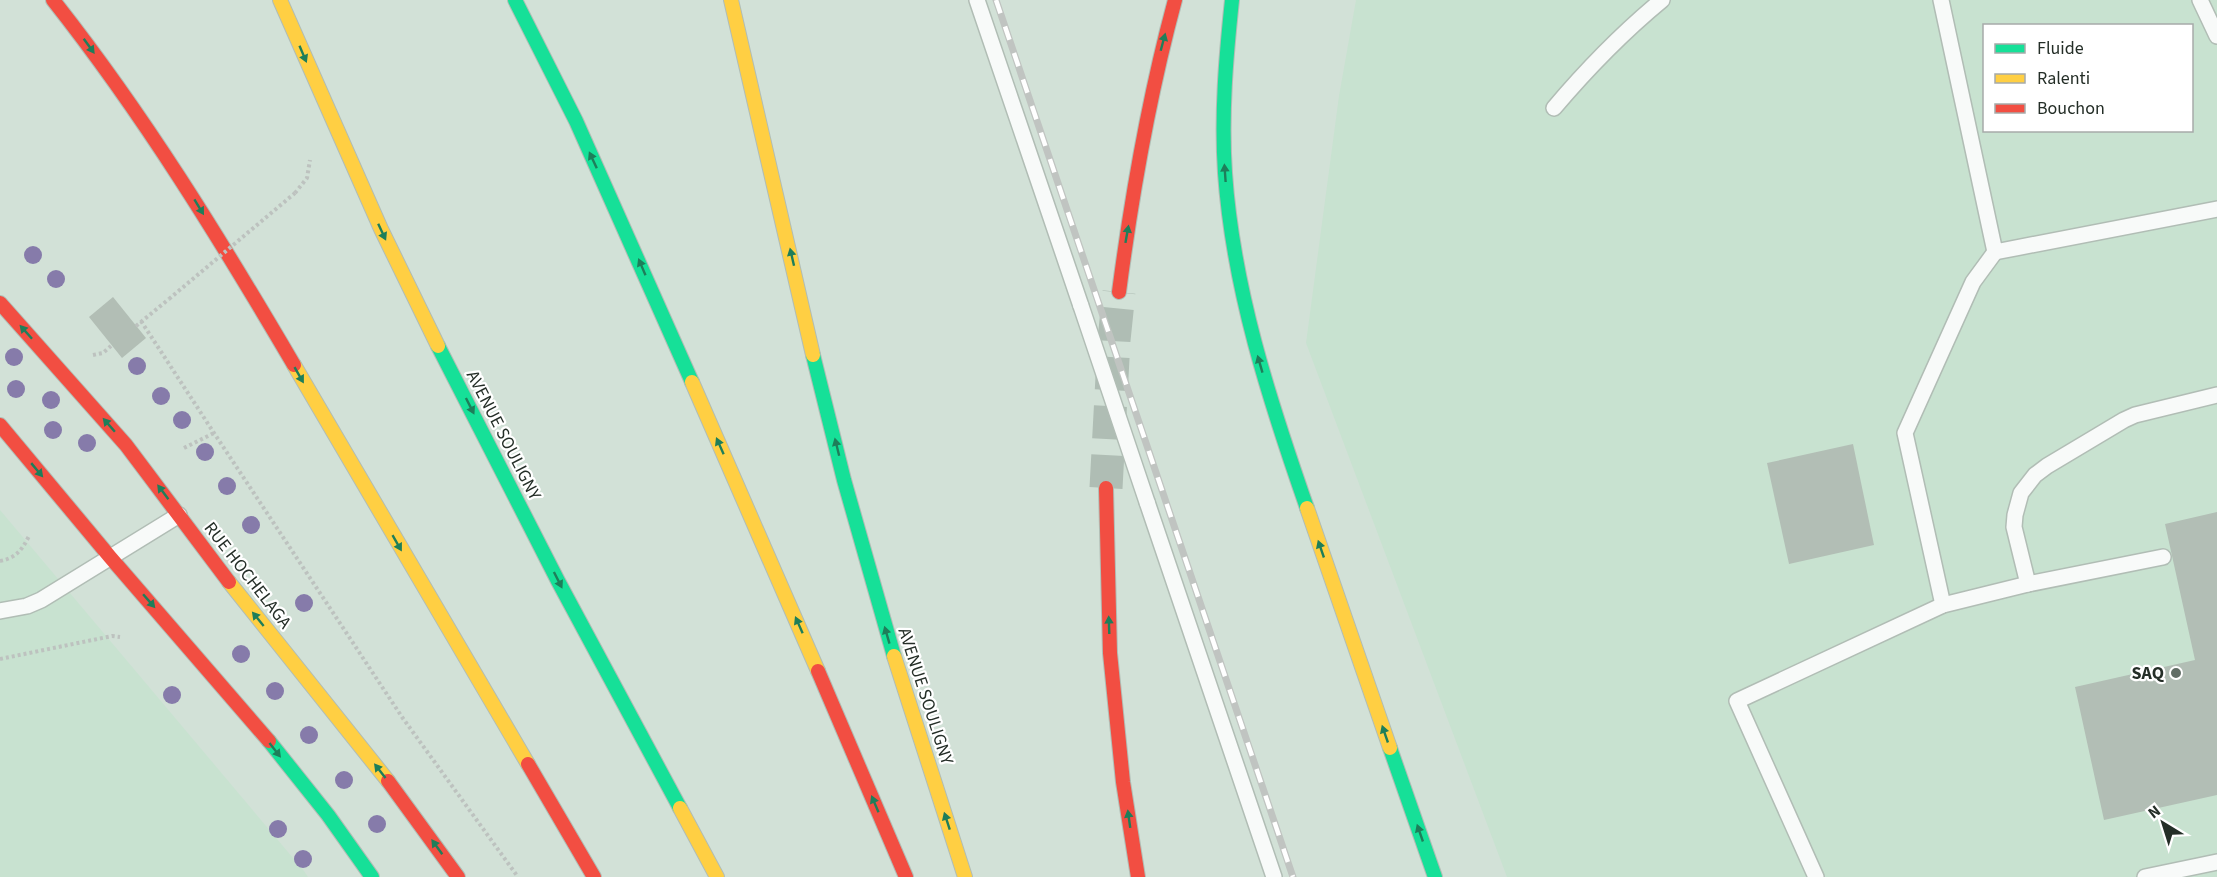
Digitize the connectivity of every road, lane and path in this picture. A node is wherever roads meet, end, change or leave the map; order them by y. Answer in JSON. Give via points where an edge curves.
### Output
{"nodes":[{"id":1,"x":53,"y":0,"type":"edge"},
{"id":2,"x":280,"y":0,"type":"edge"},
{"id":3,"x":515,"y":0,"type":"edge"},
{"id":4,"x":731,"y":0,"type":"edge"},
{"id":5,"x":977,"y":0,"type":"edge"},
{"id":6,"x":1175,"y":0,"type":"edge"},
{"id":7,"x":1232,"y":0,"type":"edge"},
{"id":8,"x":1662,"y":0,"type":"edge"},
{"id":9,"x":1941,"y":0,"type":"edge"},
{"id":10,"x":2200,"y":0,"type":"edge"},
{"id":11,"x":2217,"y":36,"type":"edge"},
{"id":12,"x":1554,"y":108,"type":"dead end"},
{"id":13,"x":295,"y":194,"type":"dead end"},
{"id":14,"x":2217,"y":209,"type":"edge"},
{"id":15,"x":1995,"y":252,"type":"junction"},
{"id":16,"x":1119,"y":292,"type":"tunnel mouth"},
{"id":17,"x":0,"y":303,"type":"edge"},
{"id":18,"x":141,"y":321,"type":"junction"},
{"id":19,"x":136,"y":326,"type":"dead end"},
{"id":20,"x":111,"y":346,"type":"dead end"},
{"id":21,"x":103,"y":353,"type":"dead end"},
{"id":22,"x":2217,"y":395,"type":"edge"},
{"id":23,"x":0,"y":425,"type":"edge"},
{"id":24,"x":214,"y":434,"type":"junction"},
{"id":25,"x":184,"y":448,"type":"dead end"},
{"id":26,"x":1106,"y":488,"type":"tunnel mouth"},
{"id":27,"x":179,"y":515,"type":"junction"},
{"id":28,"x":29,"y":536,"type":"dead end"},
{"id":29,"x":110,"y":557,"type":"junction"},
{"id":30,"x":2163,"y":557,"type":"dead end"},
{"id":31,"x":0,"y":561,"type":"edge"},
{"id":32,"x":2028,"y":584,"type":"junction"},
{"id":33,"x":1944,"y":605,"type":"junction"},
{"id":34,"x":0,"y":611,"type":"edge"},
{"id":35,"x":120,"y":637,"type":"dead end"},
{"id":36,"x":0,"y":659,"type":"edge"},
{"id":37,"x":2217,"y":862,"type":"edge"},
{"id":38,"x":372,"y":877,"type":"edge"},
{"id":39,"x":458,"y":877,"type":"edge"},
{"id":40,"x":518,"y":877,"type":"edge"},
{"id":41,"x":594,"y":877,"type":"edge"},
{"id":42,"x":717,"y":877,"type":"edge"},
{"id":43,"x":906,"y":877,"type":"edge"},
{"id":44,"x":965,"y":877,"type":"edge"},
{"id":45,"x":1138,"y":877,"type":"edge"},
{"id":46,"x":1274,"y":877,"type":"edge"},
{"id":47,"x":1435,"y":877,"type":"edge"},
{"id":48,"x":1816,"y":877,"type":"edge"},
{"id":49,"x":2145,"y":877,"type":"edge"}],
"edges":[{"from":1,"to":41,"type":"main road","one_way":true,"via":[[115,81],[188,189]]},
{"from":2,"to":42,"type":"main road","name":"AVENUE SOULIGNY","one_way":true,"via":[[428,325],[558,581]]},
{"from":43,"to":3,"type":"main road","one_way":true,"via":[[618,213]]},
{"from":44,"to":4,"type":"main road","name":"AVENUE SOULIGNY","one_way":true,"via":[[888,638],[855,518]]},
{"from":5,"to":46,"type":"lane","bridge":true},
{"from":16,"to":6,"type":"main road","one_way":true,"via":[[1157,65]]},
{"from":47,"to":7,"type":"main road","one_way":true,"via":[[1276,419],[1252,335],[1230,226],[1225,169],[1226,52]]},
{"from":8,"to":12,"type":"lane","via":[[1630,26]]},
{"from":9,"to":15,"type":"lane"},
{"from":10,"to":11,"type":"lane"},
{"from":13,"to":18,"type":"path","bridge":true},
{"from":14,"to":15,"type":"lane"},
{"from":15,"to":33,"type":"lane","via":[[1973,282],[1905,433]]},
{"from":27,"to":17,"type":"main road","name":"RUE HOCHELAGA","one_way":true,"via":[[126,445]]},
{"from":18,"to":19,"type":"path"},
{"from":18,"to":24,"type":"path"},
{"from":20,"to":21,"type":"path"},
{"from":22,"to":32,"type":"lane","via":[[2135,415],[2035,475],[2021,493],[2014,515]]},
{"from":23,"to":29,"type":"main road","one_way":true},
{"from":24,"to":25,"type":"path"},
{"from":24,"to":40,"type":"path","via":[[402,717]]},
{"from":45,"to":26,"type":"main road","one_way":true,"via":[[1110,653]]},
{"from":27,"to":29,"type":"lane"},
{"from":39,"to":27,"type":"main road","name":"RUE HOCHELAGA","one_way":true,"via":[[384,776]]},
{"from":28,"to":31,"type":"path","via":[[13,558]]},
{"from":29,"to":34,"type":"lane","via":[[41,600]]},
{"from":29,"to":38,"type":"main road","one_way":true,"via":[[251,719]]},
{"from":30,"to":32,"type":"lane"},
{"from":32,"to":33,"type":"lane"},
{"from":33,"to":48,"type":"lane","via":[[1737,702]]},
{"from":35,"to":36,"type":"path"},
{"from":37,"to":49,"type":"lane"}]}
